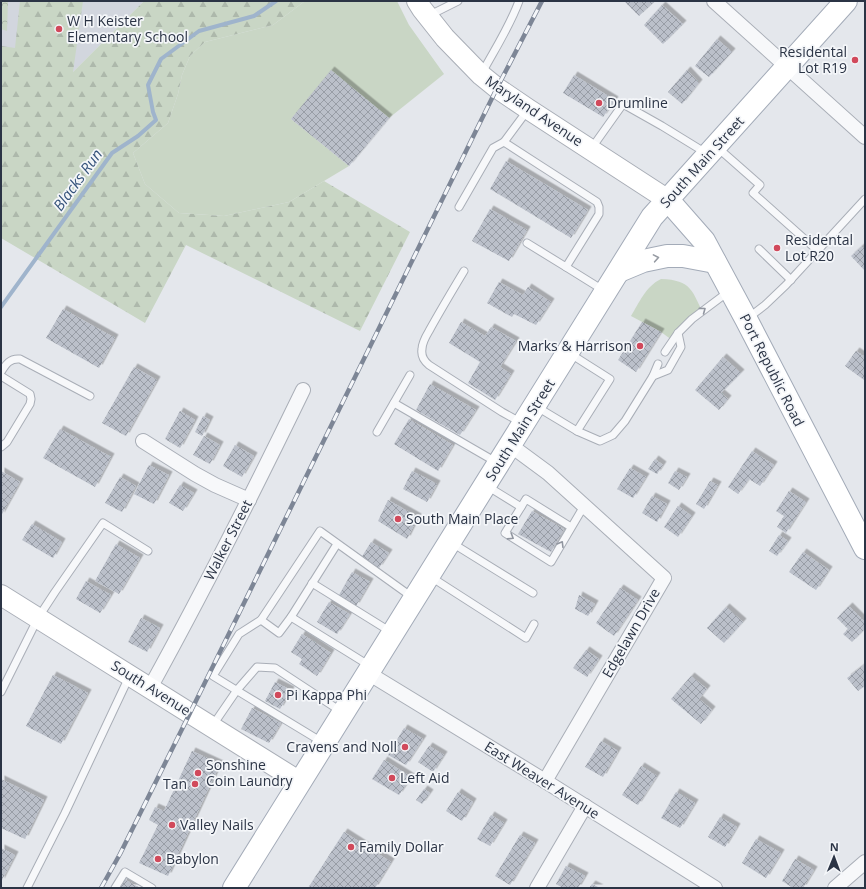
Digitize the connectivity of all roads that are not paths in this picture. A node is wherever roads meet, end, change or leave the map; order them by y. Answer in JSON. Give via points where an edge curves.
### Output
{"nodes":[{"id":1,"x":458,"y":1,"type":"edge"},
{"id":2,"x":519,"y":1,"type":"edge"},
{"id":3,"x":714,"y":1,"type":"edge"},
{"id":4,"x":846,"y":1,"type":"edge"},
{"id":5,"x":423,"y":9,"type":"edge"},
{"id":6,"x":787,"y":67,"type":"junction"},
{"id":7,"x":481,"y":75,"type":"junction"},
{"id":8,"x":528,"y":109,"type":"junction"},
{"id":9,"x":865,"y":138,"type":"edge"},
{"id":10,"x":504,"y":142,"type":"junction"},
{"id":11,"x":591,"y":150,"type":"junction"},
{"id":12,"x":712,"y":150,"type":"junction"},
{"id":13,"x":865,"y":199,"type":"edge"},
{"id":14,"x":668,"y":200,"type":"junction"},
{"id":15,"x":459,"y":207,"type":"dead end"},
{"id":16,"x":527,"y":243,"type":"dead end"},
{"id":17,"x":759,"y":249,"type":"dead end"},
{"id":18,"x":818,"y":251,"type":"junction"},
{"id":19,"x":715,"y":262,"type":"junction"},
{"id":20,"x":566,"y":267,"type":"junction"},
{"id":21,"x":619,"y":271,"type":"junction"},
{"id":22,"x":464,"y":272,"type":"dead end"},
{"id":23,"x":791,"y":280,"type":"junction"},
{"id":24,"x":730,"y":290,"type":"junction"},
{"id":25,"x":606,"y":292,"type":"junction"},
{"id":26,"x":746,"y":319,"type":"junction"},
{"id":27,"x":678,"y":333,"type":"junction"},
{"id":28,"x":568,"y":352,"type":"junction"},
{"id":29,"x":665,"y":352,"type":"dead end"},
{"id":30,"x":658,"y":364,"type":"dead end"},
{"id":31,"x":1,"y":372,"type":"edge"},
{"id":32,"x":410,"y":375,"type":"dead end"},
{"id":33,"x":1,"y":376,"type":"edge"},
{"id":34,"x":653,"y":376,"type":"junction"},
{"id":35,"x":303,"y":390,"type":"dead end"},
{"id":36,"x":90,"y":396,"type":"dead end"},
{"id":37,"x":394,"y":403,"type":"junction"},
{"id":38,"x":529,"y":415,"type":"junction"},
{"id":39,"x":577,"y":431,"type":"junction"},
{"id":40,"x":377,"y":432,"type":"dead end"},
{"id":41,"x":143,"y":441,"type":"dead end"},
{"id":42,"x":1,"y":447,"type":"edge"},
{"id":43,"x":505,"y":454,"type":"junction"},
{"id":44,"x":485,"y":485,"type":"junction"},
{"id":45,"x":249,"y":500,"type":"junction"},
{"id":46,"x":584,"y":506,"type":"junction"},
{"id":47,"x":521,"y":507,"type":"junction"},
{"id":48,"x":571,"y":527,"type":"junction"},
{"id":49,"x":450,"y":542,"type":"junction"},
{"id":50,"x":337,"y":544,"type":"junction"},
{"id":51,"x":864,"y":544,"type":"edge"},
{"id":52,"x":148,"y":551,"type":"dead end"},
{"id":53,"x":429,"y":576,"type":"junction"},
{"id":54,"x":312,"y":583,"type":"junction"},
{"id":55,"x":534,"y":592,"type":"dead end"},
{"id":56,"x":1,"y":595,"type":"edge"},
{"id":57,"x":415,"y":598,"type":"junction"},
{"id":58,"x":291,"y":617,"type":"junction"},
{"id":59,"x":38,"y":618,"type":"junction"},
{"id":60,"x":262,"y":620,"type":"junction"},
{"id":61,"x":534,"y":624,"type":"dead end"},
{"id":62,"x":392,"y":634,"type":"junction"},
{"id":63,"x":370,"y":670,"type":"junction"},
{"id":64,"x":130,"y":675,"type":"junction"},
{"id":65,"x":150,"y":688,"type":"junction"},
{"id":66,"x":237,"y":690,"type":"junction"},
{"id":67,"x":1,"y":692,"type":"edge"},
{"id":68,"x":343,"y":713,"type":"junction"},
{"id":69,"x":211,"y":727,"type":"junction"},
{"id":70,"x":324,"y":743,"type":"junction"},
{"id":71,"x":545,"y":781,"type":"junction"},
{"id":72,"x":300,"y":782,"type":"junction"},
{"id":73,"x":585,"y":806,"type":"junction"},
{"id":74,"x":865,"y":862,"type":"edge"},
{"id":75,"x":28,"y":888,"type":"edge"},
{"id":76,"x":115,"y":888,"type":"edge"},
{"id":77,"x":152,"y":888,"type":"edge"},
{"id":78,"x":234,"y":888,"type":"edge"},
{"id":79,"x":538,"y":888,"type":"edge"},
{"id":80,"x":715,"y":888,"type":"edge"},
{"id":81,"x":835,"y":888,"type":"edge"}],
"edges":[{"from":1,"to":5,"type":"lane"},
{"from":2,"to":7,"type":"lane"},
{"from":3,"to":6,"type":"street"},
{"from":4,"to":6,"type":"main road","name":"South Main Street"},
{"from":5,"to":7,"type":"street","name":"Maryland Avenue","via":[[445,38]]},
{"from":6,"to":9,"type":"street"},
{"from":6,"to":12,"type":"main road","name":"South Main Street"},
{"from":7,"to":8,"type":"street","name":"Maryland Avenue"},
{"from":8,"to":10,"type":"lane"},
{"from":8,"to":11,"type":"street","name":"Maryland Avenue"},
{"from":10,"to":15,"type":"lane","via":[[493,148]]},
{"from":10,"to":20,"type":"lane","via":[[597,202],[599,214]]},
{"from":11,"to":12,"type":"lane","via":[[623,104]]},
{"from":11,"to":14,"type":"street","name":"Maryland Avenue"},
{"from":12,"to":14,"type":"main road","name":"South Main Street"},
{"from":12,"to":18,"type":"lane","via":[[760,185],[753,193]]},
{"from":13,"to":18,"type":"lane"},
{"from":14,"to":19,"type":"main road","name":"Port Republic Road","via":[[704,241]]},
{"from":14,"to":21,"type":"main road","name":"South Main Street","via":[[652,217]]},
{"from":16,"to":20,"type":"lane"},
{"from":17,"to":23,"type":"lane"},
{"from":18,"to":23,"type":"lane"},
{"from":21,"to":19,"type":"main road","one_way":true,"via":[[643,260],[667,256]]},
{"from":19,"to":24,"type":"main road","name":"Port Republic Road"},
{"from":20,"to":25,"type":"lane"},
{"from":21,"to":25,"type":"main road","name":"South Main Street"},
{"from":22,"to":38,"type":"lane","via":[[434,321],[422,346],[422,356],[429,365],[502,412]]},
{"from":23,"to":26,"type":"lane"},
{"from":24,"to":26,"type":"main road","name":"Port Republic Road"},
{"from":27,"to":24,"type":"lane","one_way":true},
{"from":25,"to":28,"type":"main road","name":"South Main Street"},
{"from":26,"to":51,"type":"main road","name":"Port Republic Road"},
{"from":27,"to":29,"type":"lane"},
{"from":27,"to":34,"type":"lane","via":[[681,347],[668,370]]},
{"from":28,"to":38,"type":"main road","name":"South Main Street"},
{"from":28,"to":39,"type":"lane","via":[[610,379]]},
{"from":30,"to":34,"type":"lane"},
{"from":31,"to":36,"type":"lane","via":[[9,361],[20,360]]},
{"from":32,"to":37,"type":"lane"},
{"from":33,"to":42,"type":"lane","via":[[30,394],[31,401],[7,442]]},
{"from":34,"to":39,"type":"lane","via":[[614,435],[600,442]]},
{"from":35,"to":45,"type":"street","name":"Walker Street"},
{"from":37,"to":40,"type":"lane"},
{"from":37,"to":43,"type":"lane"},
{"from":38,"to":39,"type":"lane"},
{"from":38,"to":43,"type":"main road","name":"South Main Street"},
{"from":41,"to":45,"type":"street","via":[[195,474]]},
{"from":43,"to":44,"type":"main road","name":"South Main Street"},
{"from":43,"to":46,"type":"street","name":"Edgelawn Drive","via":[[548,473]]},
{"from":44,"to":47,"type":"lane"},
{"from":44,"to":49,"type":"main road","name":"South Main Street"},
{"from":45,"to":65,"type":"street","name":"Walker Street"},
{"from":46,"to":48,"type":"lane"},
{"from":46,"to":71,"type":"street","name":"Edgelawn Drive","via":[[664,578]]},
{"from":47,"to":48,"type":"lane","via":[[526,499]]},
{"from":47,"to":48,"type":"lane","one_way":true,"via":[[505,533],[551,562]]},
{"from":49,"to":53,"type":"main road","name":"South Main Street"},
{"from":49,"to":55,"type":"lane"},
{"from":50,"to":54,"type":"lane"},
{"from":50,"to":57,"type":"lane"},
{"from":50,"to":60,"type":"lane","via":[[320,531]]},
{"from":52,"to":59,"type":"lane","via":[[104,523]]},
{"from":53,"to":57,"type":"main road","name":"South Main Street"},
{"from":53,"to":61,"type":"lane","via":[[526,638]]},
{"from":54,"to":58,"type":"lane"},
{"from":54,"to":62,"type":"lane"},
{"from":56,"to":59,"type":"street","name":"South Avenue"},
{"from":57,"to":62,"type":"main road","name":"South Main Street"},
{"from":58,"to":60,"type":"lane","via":[[279,633]]},
{"from":58,"to":63,"type":"lane"},
{"from":59,"to":64,"type":"street","name":"South Avenue"},
{"from":59,"to":67,"type":"lane"},
{"from":60,"to":66,"type":"lane","via":[[239,634],[213,676]]},
{"from":62,"to":63,"type":"main road","name":"South Main Street"},
{"from":63,"to":68,"type":"main road","name":"South Main Street"},
{"from":63,"to":71,"type":"street","name":"East Weaver Avenue"},
{"from":64,"to":65,"type":"street","name":"South Avenue"},
{"from":64,"to":75,"type":"lane"},
{"from":65,"to":69,"type":"street","name":"South Avenue"},
{"from":66,"to":68,"type":"lane","via":[[257,667],[275,668]]},
{"from":66,"to":69,"type":"lane"},
{"from":66,"to":70,"type":"lane"},
{"from":68,"to":70,"type":"main road","name":"South Main Street"},
{"from":69,"to":72,"type":"street","name":"South Avenue"},
{"from":70,"to":72,"type":"main road","name":"South Main Street"},
{"from":71,"to":73,"type":"street","name":"East Weaver Avenue"},
{"from":72,"to":78,"type":"main road","name":"South Main Street"},
{"from":73,"to":79,"type":"street"},
{"from":73,"to":80,"type":"street","name":"East Weaver Avenue"},
{"from":74,"to":81,"type":"street"},
{"from":76,"to":77,"type":"lane","via":[[125,872],[134,881]]}]}
